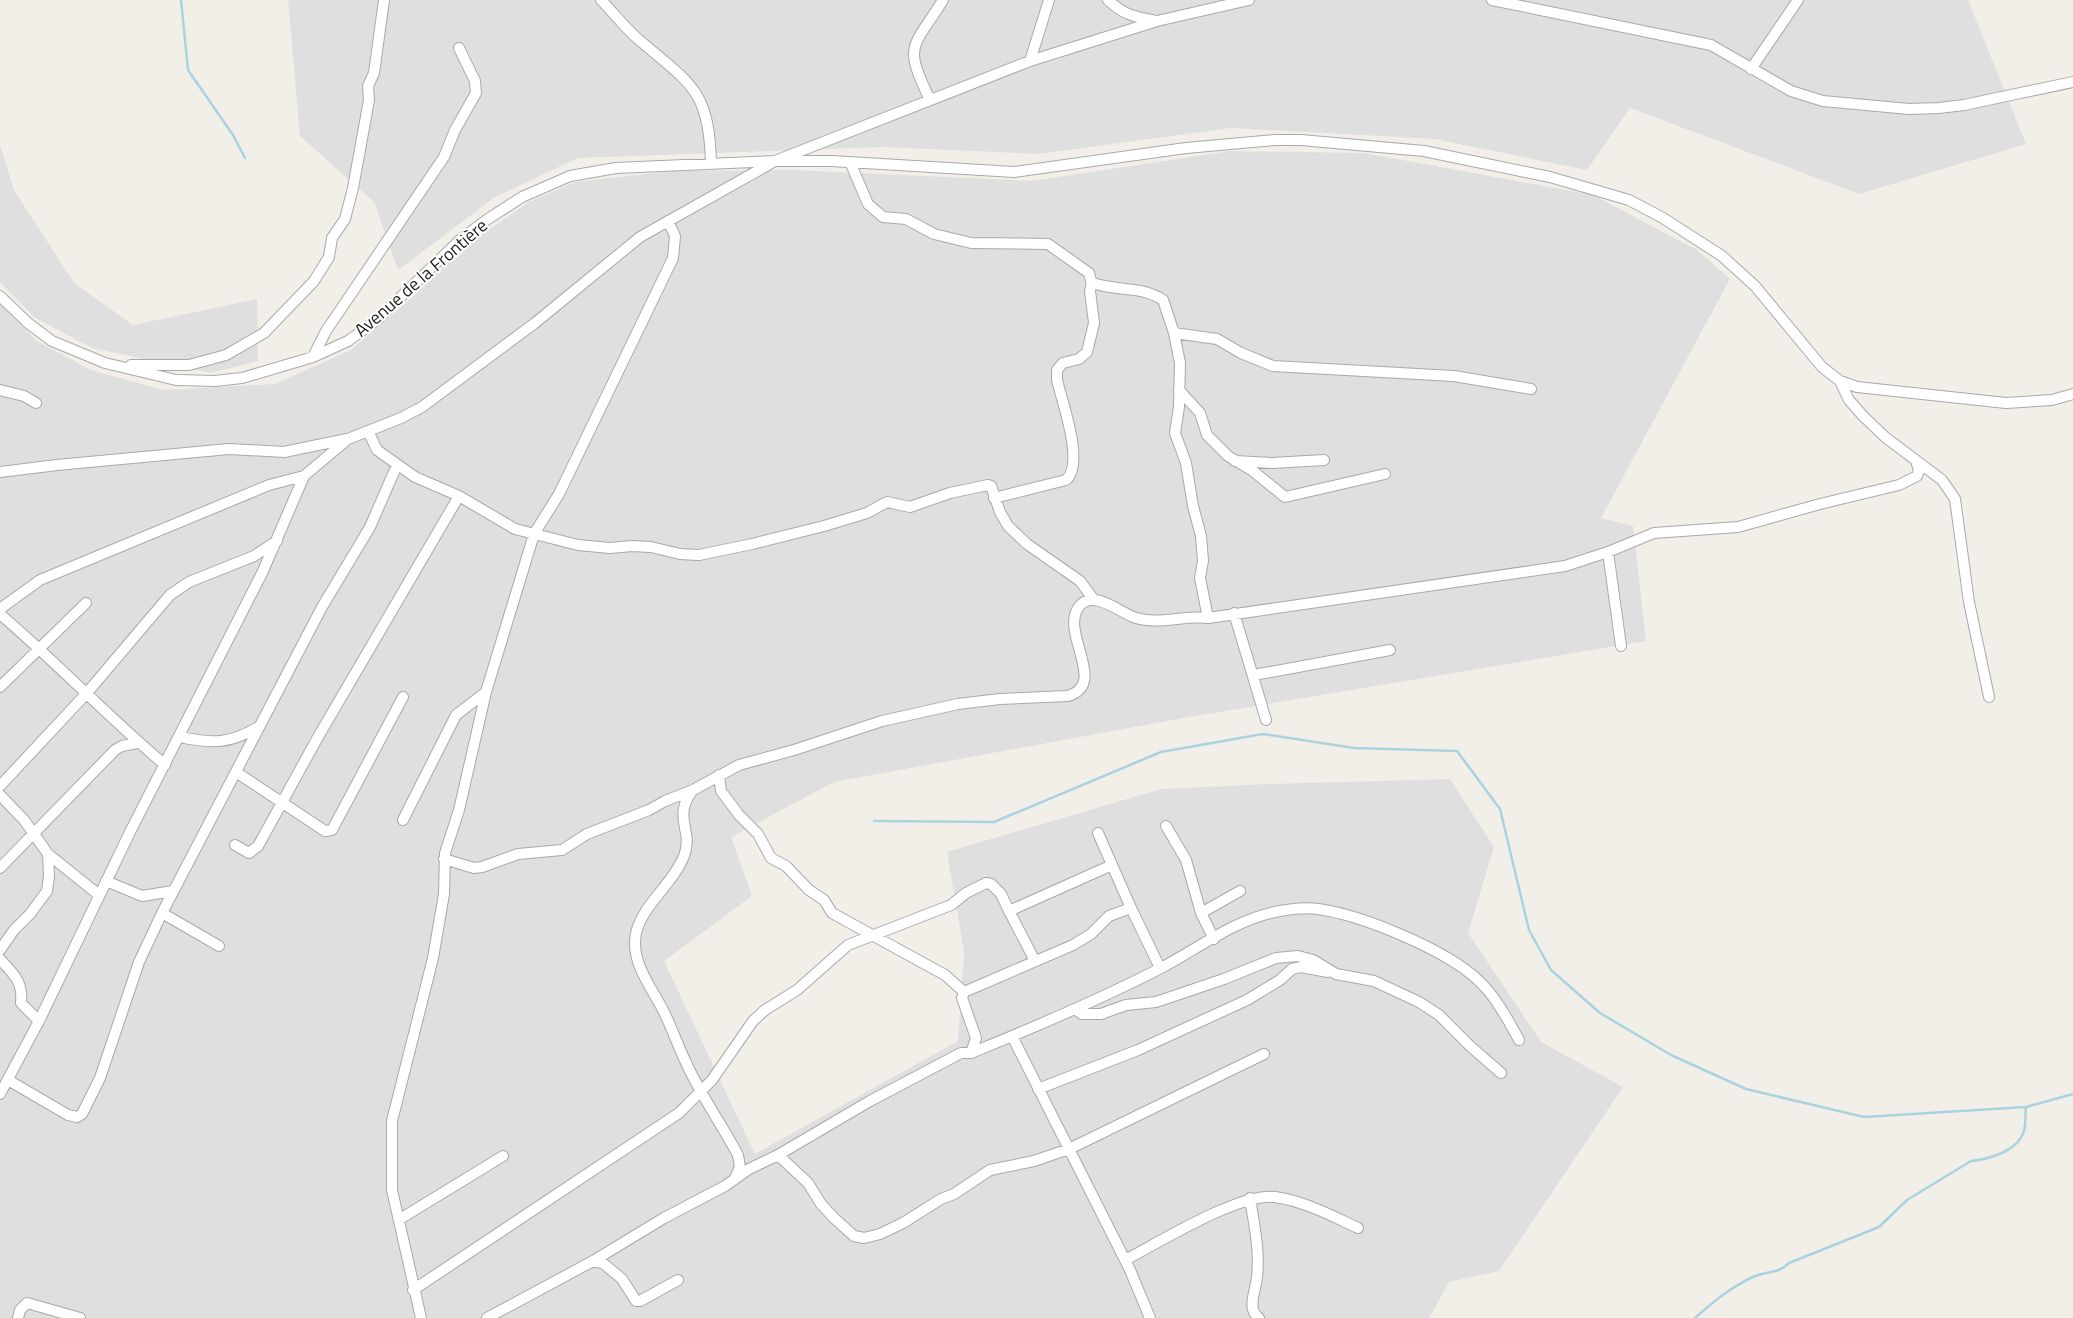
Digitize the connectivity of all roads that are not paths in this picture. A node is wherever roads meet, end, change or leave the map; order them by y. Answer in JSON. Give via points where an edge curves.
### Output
{"nodes":[{"id":1,"x":384,"y":0,"type":"edge"},
{"id":2,"x":600,"y":0,"type":"edge"},
{"id":3,"x":943,"y":0,"type":"edge"},
{"id":4,"x":1050,"y":0,"type":"edge"},
{"id":5,"x":1108,"y":0,"type":"edge"},
{"id":6,"x":1249,"y":0,"type":"edge"},
{"id":7,"x":1492,"y":0,"type":"edge"},
{"id":8,"x":1798,"y":0,"type":"edge"},
{"id":9,"x":1158,"y":21,"type":"junction"},
{"id":10,"x":460,"y":48,"type":"dead end"},
{"id":11,"x":1030,"y":61,"type":"junction"},
{"id":12,"x":1751,"y":68,"type":"junction"},
{"id":13,"x":2073,"y":82,"type":"edge"},
{"id":14,"x":930,"y":100,"type":"junction"},
{"id":15,"x":775,"y":161,"type":"junction"},
{"id":16,"x":850,"y":162,"type":"junction"},
{"id":17,"x":711,"y":163,"type":"junction"},
{"id":18,"x":668,"y":221,"type":"junction"},
{"id":19,"x":1092,"y":282,"type":"junction"},
{"id":20,"x":0,"y":296,"type":"edge"},
{"id":21,"x":1174,"y":332,"type":"junction"},
{"id":22,"x":313,"y":358,"type":"junction"},
{"id":23,"x":105,"y":363,"type":"junction"},
{"id":24,"x":1840,"y":381,"type":"junction"},
{"id":25,"x":1531,"y":389,"type":"dead end"},
{"id":26,"x":0,"y":390,"type":"edge"},
{"id":27,"x":1179,"y":390,"type":"junction"},
{"id":28,"x":2073,"y":394,"type":"edge"},
{"id":29,"x":36,"y":403,"type":"dead end"},
{"id":30,"x":368,"y":431,"type":"junction"},
{"id":31,"x":348,"y":439,"type":"junction"},
{"id":32,"x":1324,"y":460,"type":"dead end"},
{"id":33,"x":1234,"y":461,"type":"junction"},
{"id":34,"x":1916,"y":461,"type":"junction"},
{"id":35,"x":397,"y":465,"type":"junction"},
{"id":36,"x":0,"y":472,"type":"edge"},
{"id":37,"x":1385,"y":474,"type":"dead end"},
{"id":38,"x":304,"y":476,"type":"junction"},
{"id":39,"x":459,"y":496,"type":"junction"},
{"id":40,"x":994,"y":498,"type":"junction"},
{"id":41,"x":534,"y":534,"type":"junction"},
{"id":42,"x":277,"y":540,"type":"junction"},
{"id":43,"x":1608,"y":552,"type":"junction"},
{"id":44,"x":1094,"y":600,"type":"junction"},
{"id":45,"x":86,"y":602,"type":"dead end"},
{"id":46,"x":0,"y":609,"type":"edge"},
{"id":47,"x":1234,"y":613,"type":"junction"},
{"id":48,"x":0,"y":614,"type":"edge"},
{"id":49,"x":1208,"y":618,"type":"junction"},
{"id":50,"x":1621,"y":646,"type":"dead end"},
{"id":51,"x":39,"y":648,"type":"junction"},
{"id":52,"x":1390,"y":650,"type":"dead end"},
{"id":53,"x":1254,"y":675,"type":"junction"},
{"id":54,"x":0,"y":687,"type":"edge"},
{"id":55,"x":486,"y":692,"type":"junction"},
{"id":56,"x":86,"y":694,"type":"junction"},
{"id":57,"x":1989,"y":696,"type":"dead end"},
{"id":58,"x":403,"y":697,"type":"dead end"},
{"id":59,"x":1266,"y":720,"type":"dead end"},
{"id":60,"x":261,"y":725,"type":"junction"},
{"id":61,"x":180,"y":738,"type":"junction"},
{"id":62,"x":137,"y":743,"type":"junction"},
{"id":63,"x":166,"y":765,"type":"junction"},
{"id":64,"x":236,"y":772,"type":"junction"},
{"id":65,"x":719,"y":775,"type":"junction"},
{"id":66,"x":0,"y":786,"type":"edge"},
{"id":67,"x":693,"y":790,"type":"junction"},
{"id":68,"x":0,"y":795,"type":"edge"},
{"id":69,"x":281,"y":801,"type":"junction"},
{"id":70,"x":403,"y":820,"type":"dead end"},
{"id":71,"x":1166,"y":826,"type":"dead end"},
{"id":72,"x":1098,"y":833,"type":"dead end"},
{"id":73,"x":33,"y":835,"type":"junction"},
{"id":74,"x":235,"y":845,"type":"dead end"},
{"id":75,"x":48,"y":854,"type":"junction"},
{"id":76,"x":444,"y":859,"type":"junction"},
{"id":77,"x":1112,"y":865,"type":"junction"},
{"id":78,"x":0,"y":868,"type":"edge"},
{"id":79,"x":106,"y":880,"type":"junction"},
{"id":80,"x":173,"y":890,"type":"junction"},
{"id":81,"x":1240,"y":891,"type":"dead end"},
{"id":82,"x":99,"y":895,"type":"junction"},
{"id":83,"x":1131,"y":908,"type":"junction"},
{"id":84,"x":1009,"y":912,"type":"junction"},
{"id":85,"x":162,"y":913,"type":"junction"},
{"id":86,"x":1202,"y":913,"type":"junction"},
{"id":87,"x":874,"y":935,"type":"junction"},
{"id":88,"x":1214,"y":939,"type":"junction"},
{"id":89,"x":219,"y":946,"type":"dead end"},
{"id":90,"x":0,"y":950,"type":"edge"},
{"id":91,"x":0,"y":959,"type":"edge"},
{"id":92,"x":1034,"y":961,"type":"junction"},
{"id":93,"x":1160,"y":968,"type":"junction"},
{"id":94,"x":1336,"y":974,"type":"junction"},
{"id":95,"x":964,"y":992,"type":"junction"},
{"id":96,"x":1076,"y":1010,"type":"junction"},
{"id":97,"x":39,"y":1021,"type":"junction"},
{"id":98,"x":1012,"y":1036,"type":"junction"},
{"id":99,"x":1519,"y":1040,"type":"dead end"},
{"id":100,"x":971,"y":1053,"type":"junction"},
{"id":101,"x":1264,"y":1054,"type":"dead end"},
{"id":102,"x":1501,"y":1073,"type":"dead end"},
{"id":103,"x":8,"y":1080,"type":"junction"},
{"id":104,"x":1038,"y":1089,"type":"junction"},
{"id":105,"x":702,"y":1092,"type":"junction"},
{"id":106,"x":0,"y":1094,"type":"edge"},
{"id":107,"x":1069,"y":1149,"type":"junction"},
{"id":108,"x":778,"y":1155,"type":"junction"},
{"id":109,"x":503,"y":1156,"type":"dead end"},
{"id":110,"x":734,"y":1179,"type":"junction"},
{"id":111,"x":1250,"y":1198,"type":"junction"},
{"id":112,"x":400,"y":1219,"type":"junction"},
{"id":113,"x":1358,"y":1228,"type":"dead end"},
{"id":114,"x":1125,"y":1260,"type":"junction"},
{"id":115,"x":593,"y":1261,"type":"junction"},
{"id":116,"x":678,"y":1280,"type":"dead end"},
{"id":117,"x":413,"y":1290,"type":"junction"},
{"id":118,"x":18,"y":1318,"type":"edge"},
{"id":119,"x":80,"y":1318,"type":"edge"},
{"id":120,"x":421,"y":1318,"type":"edge"},
{"id":121,"x":487,"y":1318,"type":"edge"},
{"id":122,"x":1150,"y":1318,"type":"edge"},
{"id":123,"x":1259,"y":1318,"type":"edge"}],
"edges":[{"from":1,"to":23,"type":"street","via":[[374,73],[368,86],[369,100],[345,219],[332,238],[329,257],[310,285],[264,333],[226,355],[189,365]]},
{"from":2,"to":17,"type":"street","via":[[634,36],[672,66],[700,98],[710,131]]},
{"from":3,"to":14,"type":"street","via":[[915,41],[913,50],[914,64]]},
{"from":4,"to":11,"type":"street"},
{"from":5,"to":9,"type":"street","via":[[1133,17]]},
{"from":6,"to":9,"type":"street"},
{"from":7,"to":12,"type":"street","via":[[1689,39],[1727,53]]},
{"from":8,"to":12,"type":"street"},
{"from":9,"to":11,"type":"street"},
{"from":10,"to":22,"type":"street","via":[[475,81],[476,93],[444,157],[326,331]]},
{"from":11,"to":14,"type":"street"},
{"from":12,"to":13,"type":"street","via":[[1791,91],[1823,101],[1909,110],[1964,105]]},
{"from":14,"to":15,"type":"street"},
{"from":15,"to":16,"type":"street","name":"Avenue de la Frontière"},
{"from":15,"to":17,"type":"street","name":"Avenue de la Frontière"},
{"from":15,"to":18,"type":"street"},
{"from":16,"to":19,"type":"street","via":[[870,207],[883,216],[906,219],[934,234],[971,243],[1048,244],[1089,272]]},
{"from":16,"to":24,"type":"street","name":"Avenue de la Frontière","via":[[1014,172],[1186,148],[1301,140],[1424,151],[1550,176],[1629,200],[1722,256],[1755,286],[1811,356]]},
{"from":17,"to":22,"type":"street","name":"Avenue de la Frontière","via":[[616,168],[570,176],[522,197],[461,239],[378,319],[348,341]]},
{"from":18,"to":30,"type":"street","via":[[618,252],[535,323],[437,396],[401,418]]},
{"from":18,"to":41,"type":"street","via":[[675,236],[673,258],[559,494]]},
{"from":19,"to":21,"type":"street","via":[[1115,290],[1134,288],[1154,294],[1163,300]]},
{"from":19,"to":40,"type":"street","via":[[1094,323],[1087,352],[1079,359],[1063,363],[1057,370],[1075,456],[1069,477]]},
{"from":20,"to":23,"type":"street","name":"Avenue de la Frontière","via":[[28,323],[52,340]]},
{"from":21,"to":25,"type":"street","via":[[1217,339],[1273,366],[1444,375]]},
{"from":21,"to":27,"type":"street","via":[[1180,363]]},
{"from":22,"to":23,"type":"street","name":"Avenue de la Frontière","via":[[271,371],[215,381],[176,380]]},
{"from":24,"to":28,"type":"street","via":[[1857,388],[2006,403],[2052,400]]},
{"from":24,"to":34,"type":"street","via":[[1843,392],[1856,409]]},
{"from":26,"to":29,"type":"street","via":[[24,396]]},
{"from":27,"to":33,"type":"street","via":[[1200,413],[1207,435]]},
{"from":27,"to":49,"type":"street","via":[[1175,433],[1186,462],[1201,536],[1203,560],[1200,578]]},
{"from":30,"to":31,"type":"street"},
{"from":30,"to":35,"type":"street","via":[[377,450]]},
{"from":31,"to":36,"type":"street","via":[[284,452],[229,449]]},
{"from":31,"to":38,"type":"street"},
{"from":32,"to":33,"type":"street"},
{"from":33,"to":37,"type":"street","via":[[1253,471],[1285,497]]},
{"from":34,"to":43,"type":"street","via":[[1917,476],[1899,486],[1865,492],[1738,527],[1654,533]]},
{"from":34,"to":57,"type":"street","via":[[1942,480],[1955,499],[1969,602]]},
{"from":35,"to":39,"type":"street","via":[[415,477]]},
{"from":35,"to":60,"type":"street","via":[[370,527],[322,607]]},
{"from":38,"to":42,"type":"street"},
{"from":38,"to":46,"type":"street","via":[[269,485],[40,580]]},
{"from":39,"to":41,"type":"street","via":[[515,529]]},
{"from":39,"to":69,"type":"street"},
{"from":40,"to":41,"type":"street","via":[[988,485],[950,493],[910,507],[887,502],[867,513],[824,526],[699,554],[680,554],[642,546],[578,545]]},
{"from":40,"to":44,"type":"street","via":[[1008,526],[1022,540],[1080,581]]},
{"from":41,"to":55,"type":"street"},
{"from":42,"to":56,"type":"street","via":[[254,556],[189,582],[170,595]]},
{"from":42,"to":61,"type":"street"},
{"from":43,"to":47,"type":"street","via":[[1565,566]]},
{"from":43,"to":50,"type":"street"},
{"from":44,"to":49,"type":"street","via":[[1143,619]]},
{"from":44,"to":65,"type":"street","via":[[1080,605],[1074,620],[1085,674],[1084,684],[1078,693],[958,704],[882,720],[739,765]]},
{"from":45,"to":51,"type":"street"},
{"from":47,"to":49,"type":"street"},
{"from":47,"to":53,"type":"street"},
{"from":48,"to":51,"type":"street"},
{"from":51,"to":54,"type":"street"},
{"from":51,"to":56,"type":"street"},
{"from":52,"to":53,"type":"street"},
{"from":53,"to":59,"type":"street"},
{"from":55,"to":70,"type":"street","via":[[456,715]]},
{"from":55,"to":76,"type":"street","via":[[459,810]]},
{"from":56,"to":62,"type":"street"},
{"from":56,"to":66,"type":"street"},
{"from":58,"to":69,"type":"street","via":[[332,830],[325,831]]},
{"from":60,"to":61,"type":"street","via":[[241,737],[216,742]]},
{"from":60,"to":64,"type":"street"},
{"from":61,"to":63,"type":"street"},
{"from":62,"to":63,"type":"street"},
{"from":62,"to":73,"type":"street","via":[[115,750]]},
{"from":63,"to":79,"type":"street"},
{"from":64,"to":69,"type":"street"},
{"from":64,"to":80,"type":"street"},
{"from":65,"to":67,"type":"street"},
{"from":65,"to":87,"type":"street","via":[[721,791],[758,834],[771,858],[786,866],[809,890],[824,900],[832,913]]},
{"from":67,"to":76,"type":"street","via":[[587,834],[562,850],[518,854],[482,868]]},
{"from":67,"to":105,"type":"street","via":[[682,812],[687,837],[684,855],[642,919],[636,934],[636,947],[647,983]]},
{"from":68,"to":73,"type":"street","via":[[24,820]]},
{"from":69,"to":74,"type":"street","via":[[254,851],[249,853]]},
{"from":71,"to":86,"type":"street","via":[[1186,860]]},
{"from":72,"to":77,"type":"street"},
{"from":73,"to":75,"type":"street"},
{"from":73,"to":78,"type":"street"},
{"from":75,"to":82,"type":"street"},
{"from":75,"to":90,"type":"street","via":[[47,890]]},
{"from":76,"to":112,"type":"street","via":[[444,894],[433,958],[392,1121],[392,1190]]},
{"from":77,"to":83,"type":"street"},
{"from":77,"to":84,"type":"street"},
{"from":79,"to":80,"type":"street","via":[[142,896]]},
{"from":79,"to":82,"type":"street"},
{"from":80,"to":85,"type":"street"},
{"from":81,"to":86,"type":"street"},
{"from":82,"to":97,"type":"street"},
{"from":83,"to":92,"type":"street","via":[[1109,916],[1091,934],[1072,945]]},
{"from":83,"to":93,"type":"street"},
{"from":84,"to":87,"type":"street","via":[[1001,894],[986,883],[951,905]]},
{"from":84,"to":92,"type":"street"},
{"from":85,"to":89,"type":"street"},
{"from":85,"to":103,"type":"street","via":[[139,962],[100,1078],[82,1114],[68,1116]]},
{"from":86,"to":88,"type":"street"},
{"from":87,"to":95,"type":"street","via":[[945,975]]},
{"from":87,"to":105,"type":"street","via":[[848,945],[798,990],[765,1010],[753,1021]]},
{"from":88,"to":93,"type":"street"},
{"from":88,"to":99,"type":"street","via":[[1251,919],[1278,911],[1319,909],[1355,918],[1424,945],[1478,979]]},
{"from":91,"to":97,"type":"street","via":[[20,983],[21,1003]]},
{"from":92,"to":95,"type":"street"},
{"from":93,"to":96,"type":"street"},
{"from":94,"to":96,"type":"street","via":[[1313,960],[1298,956],[1276,958],[1224,980],[1156,1002],[1101,1014],[1082,1014]]},
{"from":94,"to":102,"type":"street","via":[[1374,981],[1419,1002],[1440,1015]]},
{"from":94,"to":104,"type":"street","via":[[1292,969],[1247,1000],[1138,1050]]},
{"from":95,"to":100,"type":"street","via":[[962,998],[976,1038]]},
{"from":96,"to":98,"type":"street"},
{"from":97,"to":103,"type":"street"},
{"from":98,"to":100,"type":"street"},
{"from":98,"to":104,"type":"street"},
{"from":100,"to":108,"type":"street","via":[[961,1054],[870,1101]]},
{"from":101,"to":107,"type":"street"},
{"from":103,"to":106,"type":"street"},
{"from":104,"to":107,"type":"street"},
{"from":105,"to":110,"type":"street","via":[[740,1160]]},
{"from":105,"to":117,"type":"street","via":[[648,1135]]},
{"from":107,"to":108,"type":"street","via":[[1034,1161],[990,1170],[928,1209],[880,1234],[864,1238],[854,1236],[834,1218],[808,1183]]},
{"from":107,"to":114,"type":"street"},
{"from":108,"to":110,"type":"street"},
{"from":109,"to":112,"type":"street"},
{"from":110,"to":115,"type":"street"},
{"from":111,"to":113,"type":"street","via":[[1274,1197],[1296,1202]]},
{"from":111,"to":114,"type":"street"},
{"from":111,"to":123,"type":"street","via":[[1258,1248],[1252,1305]]},
{"from":112,"to":117,"type":"street"},
{"from":114,"to":122,"type":"street"},
{"from":115,"to":116,"type":"street","via":[[604,1264],[622,1279],[636,1301]]},
{"from":115,"to":121,"type":"street"},
{"from":117,"to":120,"type":"street"},
{"from":118,"to":119,"type":"street","via":[[27,1303]]}]}
